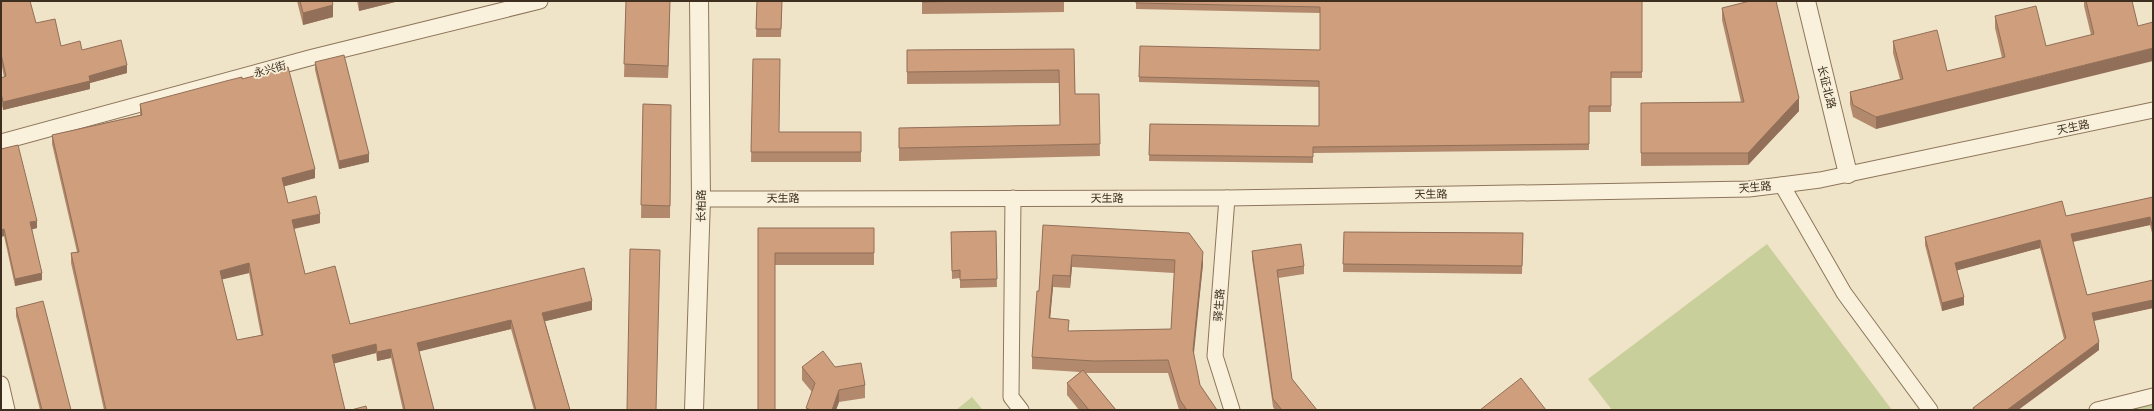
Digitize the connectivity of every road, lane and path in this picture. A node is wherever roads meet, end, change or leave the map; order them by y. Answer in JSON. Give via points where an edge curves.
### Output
{"nodes":[{"id":1,"x":540,"y":1,"type":"edge"},
{"id":2,"x":700,"y":1,"type":"edge"},
{"id":3,"x":1806,"y":1,"type":"edge"},
{"id":4,"x":2153,"y":110,"type":"edge"},
{"id":5,"x":1,"y":142,"type":"edge"},
{"id":6,"x":1848,"y":174,"type":"junction"},
{"id":7,"x":1782,"y":185,"type":"junction"},
{"id":8,"x":1013,"y":198,"type":"junction"},
{"id":9,"x":1227,"y":198,"type":"junction"},
{"id":10,"x":701,"y":199,"type":"junction"},
{"id":11,"x":1,"y":384,"type":"edge"},
{"id":12,"x":2153,"y":396,"type":"edge"},
{"id":13,"x":7,"y":410,"type":"edge"},
{"id":14,"x":694,"y":410,"type":"edge"},
{"id":15,"x":1021,"y":410,"type":"edge"},
{"id":16,"x":1232,"y":410,"type":"edge"},
{"id":17,"x":1930,"y":410,"type":"edge"},
{"id":18,"x":2097,"y":410,"type":"edge"}],
"edges":[{"from":1,"to":5,"type":"street","name":"永兴街","via":[[313,57]]},
{"from":2,"to":10,"type":"street","name":"长柏路"},
{"from":3,"to":6,"type":"street","name":"长征北路"},
{"from":4,"to":6,"type":"street","name":"天生路"},
{"from":6,"to":7,"type":"street","name":"天生路"},
{"from":7,"to":9,"type":"street","name":"天生路","via":[[1749,189]]},
{"from":7,"to":17,"type":"street","via":[[1844,293]]},
{"from":8,"to":9,"type":"street","name":"天生路"},
{"from":8,"to":10,"type":"street","name":"天生路"},
{"from":8,"to":15,"type":"street","via":[[1011,397]]},
{"from":9,"to":16,"type":"street","name":"驿生路","via":[[1216,356]]},
{"from":10,"to":14,"type":"street","name":"长柏路"},
{"from":11,"to":13,"type":"street"},
{"from":12,"to":18,"type":"street"}]}
